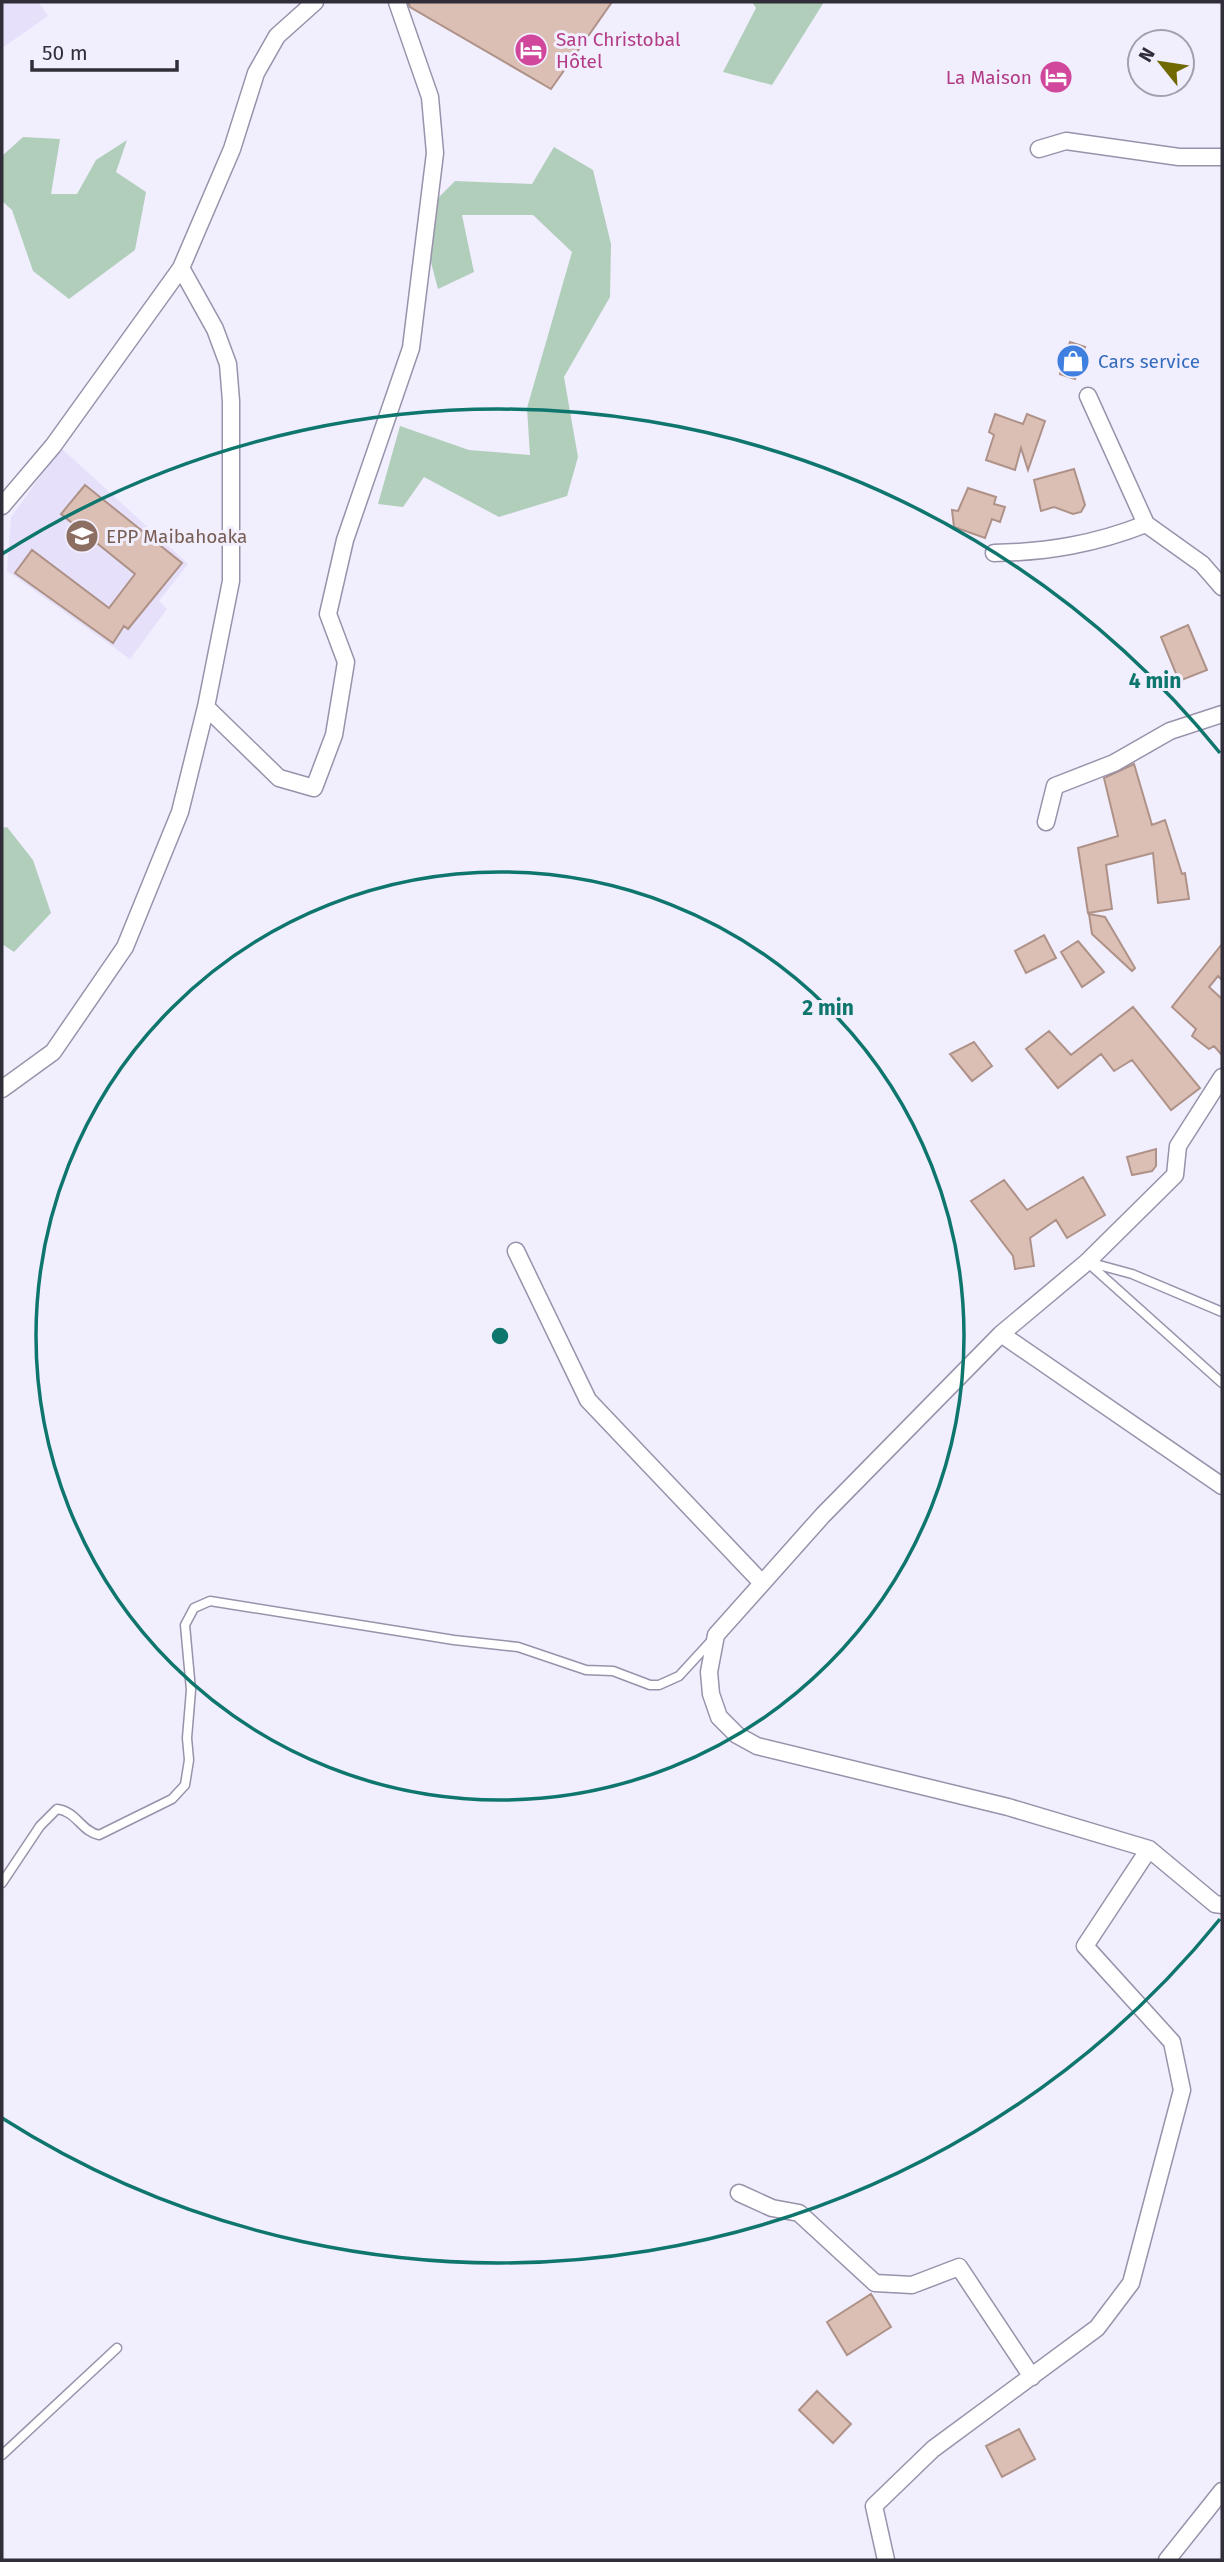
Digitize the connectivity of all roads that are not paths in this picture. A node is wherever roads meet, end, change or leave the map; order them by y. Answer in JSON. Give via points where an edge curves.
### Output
{"nodes":[{"id":1,"x":397,"y":2,"type":"edge"},
{"id":2,"x":305,"y":4,"type":"edge"},
{"id":3,"x":1039,"y":149,"type":"dead end"},
{"id":4,"x":1222,"y":157,"type":"edge"},
{"id":5,"x":181,"y":268,"type":"junction"},
{"id":6,"x":1088,"y":396,"type":"dead end"},
{"id":7,"x":2,"y":506,"type":"edge"},
{"id":8,"x":1146,"y":524,"type":"junction"},
{"id":9,"x":994,"y":553,"type":"dead end"},
{"id":10,"x":1222,"y":587,"type":"edge"},
{"id":11,"x":206,"y":707,"type":"junction"},
{"id":12,"x":1222,"y":714,"type":"edge"},
{"id":13,"x":1046,"y":822,"type":"dead end"},
{"id":14,"x":1222,"y":1077,"type":"edge"},
{"id":15,"x":2,"y":1089,"type":"edge"},
{"id":16,"x":516,"y":1251,"type":"dead end"},
{"id":17,"x":1087,"y":1262,"type":"junction"},
{"id":18,"x":1222,"y":1312,"type":"edge"},
{"id":19,"x":1001,"y":1334,"type":"junction"},
{"id":20,"x":1222,"y":1383,"type":"edge"},
{"id":21,"x":1222,"y":1486,"type":"edge"},
{"id":22,"x":762,"y":1583,"type":"junction"},
{"id":23,"x":716,"y":1635,"type":"junction"},
{"id":24,"x":1149,"y":1849,"type":"junction"},
{"id":25,"x":2,"y":1883,"type":"edge"},
{"id":26,"x":1222,"y":1905,"type":"edge"},
{"id":27,"x":739,"y":2193,"type":"dead end"},
{"id":28,"x":117,"y":2348,"type":"dead end"},
{"id":29,"x":1031,"y":2377,"type":"junction"},
{"id":30,"x":2,"y":2455,"type":"edge"},
{"id":31,"x":1222,"y":2491,"type":"edge"},
{"id":32,"x":886,"y":2560,"type":"edge"},
{"id":33,"x":1167,"y":2560,"type":"edge"}],
"edges":[{"from":1,"to":11,"type":"street","via":[[430,97],[435,153],[411,348],[345,540],[328,614],[346,662],[334,735],[314,788],[279,778]]},
{"from":2,"to":5,"type":"street","via":[[277,36],[256,73],[232,149]]},
{"from":3,"to":4,"type":"street","via":[[1066,141],[1179,157]]},
{"from":5,"to":7,"type":"street","via":[[53,446]]},
{"from":5,"to":11,"type":"street","via":[[224,352],[231,401],[231,581]]},
{"from":6,"to":8,"type":"street"},
{"from":8,"to":9,"type":"street","via":[[1103,541],[1043,552]]},
{"from":8,"to":10,"type":"street","via":[[1202,564]]},
{"from":11,"to":15,"type":"street","via":[[180,812],[125,947],[53,1052]]},
{"from":12,"to":13,"type":"street","via":[[1170,731],[1114,763],[1055,786]]},
{"from":14,"to":17,"type":"street","via":[[1178,1146],[1175,1175]]},
{"from":16,"to":22,"type":"street","via":[[588,1400]]},
{"from":17,"to":18,"type":"lane","via":[[1132,1274]]},
{"from":17,"to":19,"type":"street"},
{"from":17,"to":20,"type":"lane"},
{"from":19,"to":21,"type":"street"},
{"from":19,"to":22,"type":"street"},
{"from":22,"to":23,"type":"street"},
{"from":23,"to":24,"type":"street","via":[[709,1672],[719,1717],[757,1746],[1008,1807]]},
{"from":23,"to":25,"type":"lane","via":[[679,1676],[650,1685],[505,1644],[453,1640],[210,1601],[194,1608],[185,1625],[191,1690],[189,1760],[179,1792],[99,1835],[66,1810],[57,1810],[40,1826]]},
{"from":24,"to":26,"type":"street"},
{"from":24,"to":29,"type":"street","via":[[1085,1946],[1172,2042],[1182,2090],[1131,2283],[1097,2328]]},
{"from":27,"to":29,"type":"street","via":[[772,2208],[799,2213],[875,2283],[912,2285],[960,2267]]},
{"from":28,"to":30,"type":"lane"},
{"from":29,"to":32,"type":"street","via":[[933,2449],[874,2506]]},
{"from":31,"to":33,"type":"street"}]}
